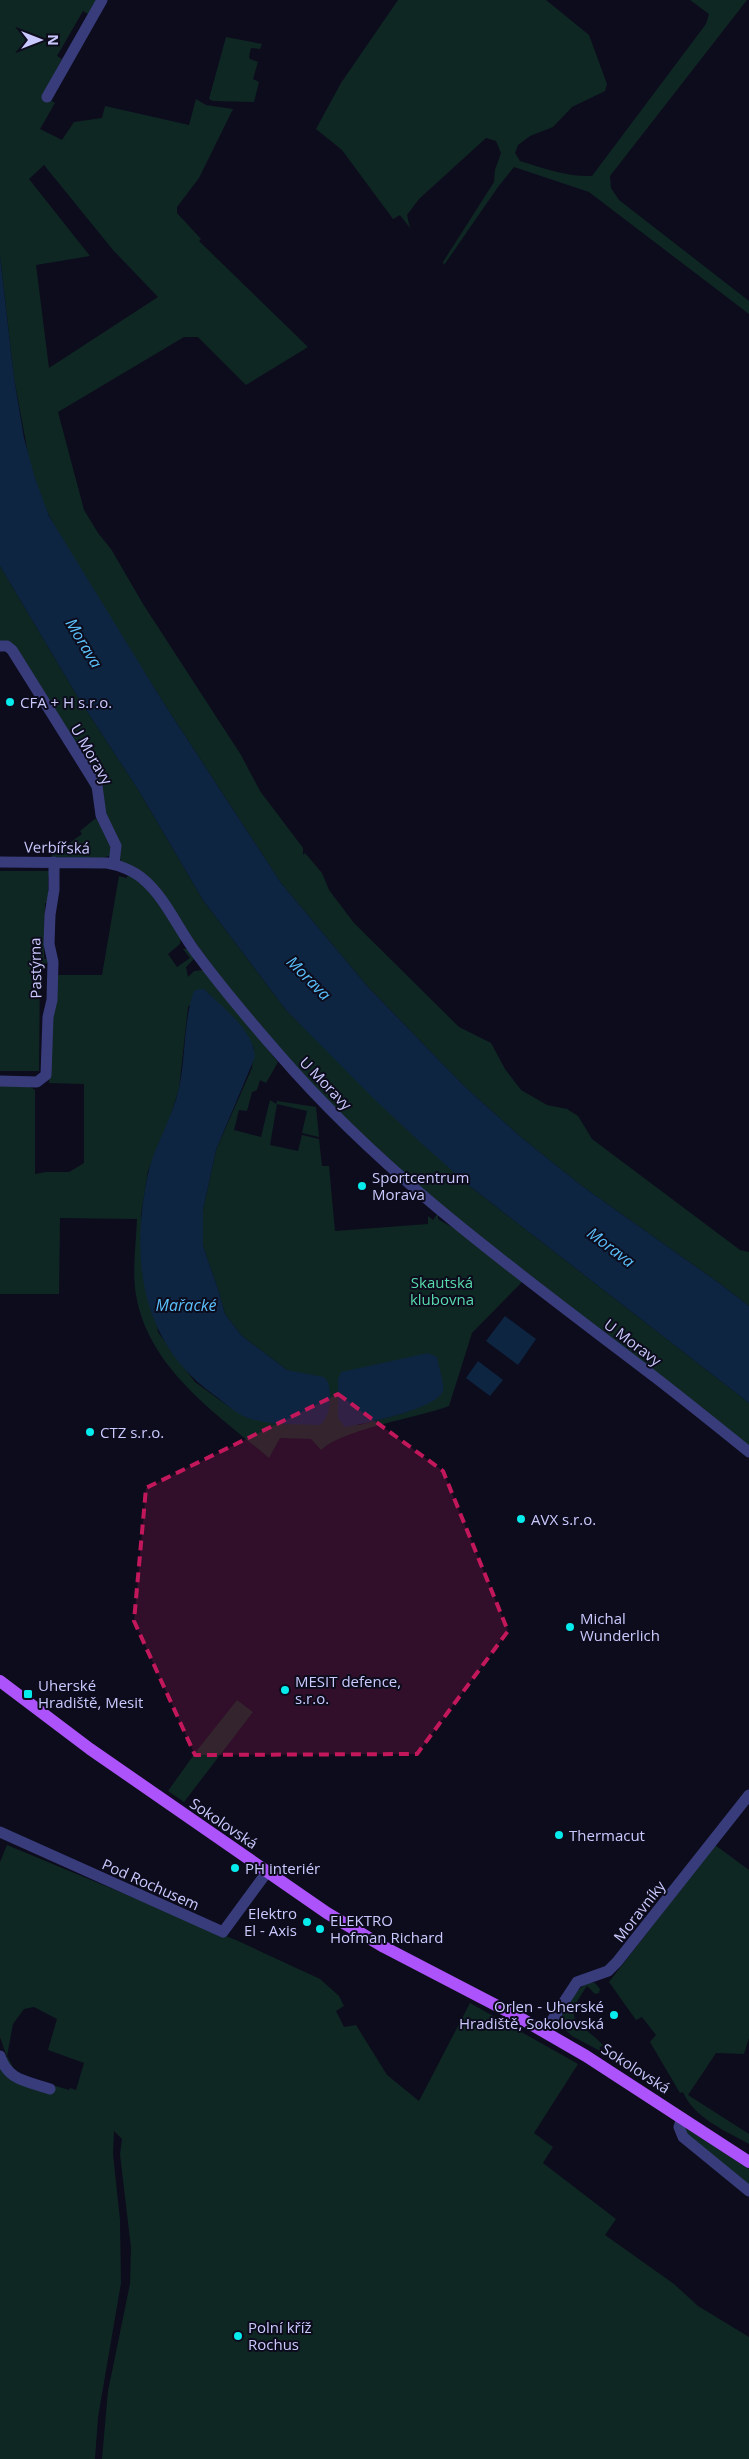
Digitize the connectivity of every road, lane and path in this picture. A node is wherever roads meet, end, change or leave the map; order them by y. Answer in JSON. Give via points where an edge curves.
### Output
{"nodes":[{"id":1,"x":102,"y":0,"type":"edge"},
{"id":2,"x":46,"y":97,"type":"dead end"},
{"id":3,"x":3,"y":646,"type":"edge"},
{"id":4,"x":0,"y":862,"type":"edge"},
{"id":5,"x":54,"y":862,"type":"junction"},
{"id":6,"x":114,"y":864,"type":"junction"},
{"id":7,"x":0,"y":1081,"type":"edge"},
{"id":8,"x":749,"y":1452,"type":"edge"},
{"id":9,"x":0,"y":1682,"type":"edge"},
{"id":10,"x":749,"y":1795,"type":"edge"},
{"id":11,"x":0,"y":1832,"type":"edge"},
{"id":12,"x":267,"y":1872,"type":"junction"},
{"id":13,"x":545,"y":2032,"type":"junction"},
{"id":14,"x":0,"y":2056,"type":"edge"},
{"id":15,"x":50,"y":2090,"type":"dead end"},
{"id":16,"x":682,"y":2118,"type":"junction"},
{"id":17,"x":749,"y":2162,"type":"edge"},
{"id":18,"x":749,"y":2191,"type":"edge"}],
"edges":[{"from":1,"to":2,"type":"street"},
{"from":3,"to":6,"type":"street","name":"U Moravy","via":[[12,650],[97,786],[101,815],[116,846]]},
{"from":4,"to":5,"type":"street","name":"Verbířská"},
{"from":5,"to":6,"type":"street","name":"Verbířská"},
{"from":5,"to":7,"type":"street","name":"Pastýrna","via":[[49,944],[53,962],[52,1000],[48,1017],[47,1074],[37,1082]]},
{"from":6,"to":8,"type":"street","name":"U Moravy","via":[[148,884],[196,954],[254,1026],[306,1085],[377,1155],[487,1250]]},
{"from":9,"to":12,"type":"main road","name":"Sokolovská","via":[[53,1723]]},
{"from":10,"to":13,"type":"street","name":"Moravníky","via":[[617,1962],[608,1971],[577,1982]]},
{"from":11,"to":12,"type":"street","name":"Pod Rochusem","via":[[223,1932]]},
{"from":12,"to":13,"type":"main road","name":"Sokolovská","via":[[366,1937]]},
{"from":13,"to":16,"type":"main road","name":"Sokolovská"},
{"from":14,"to":15,"type":"street","via":[[14,2077]]},
{"from":16,"to":17,"type":"main road","name":"Sokolovská"},
{"from":16,"to":18,"type":"street","via":[[679,2127],[684,2137]]}]}
